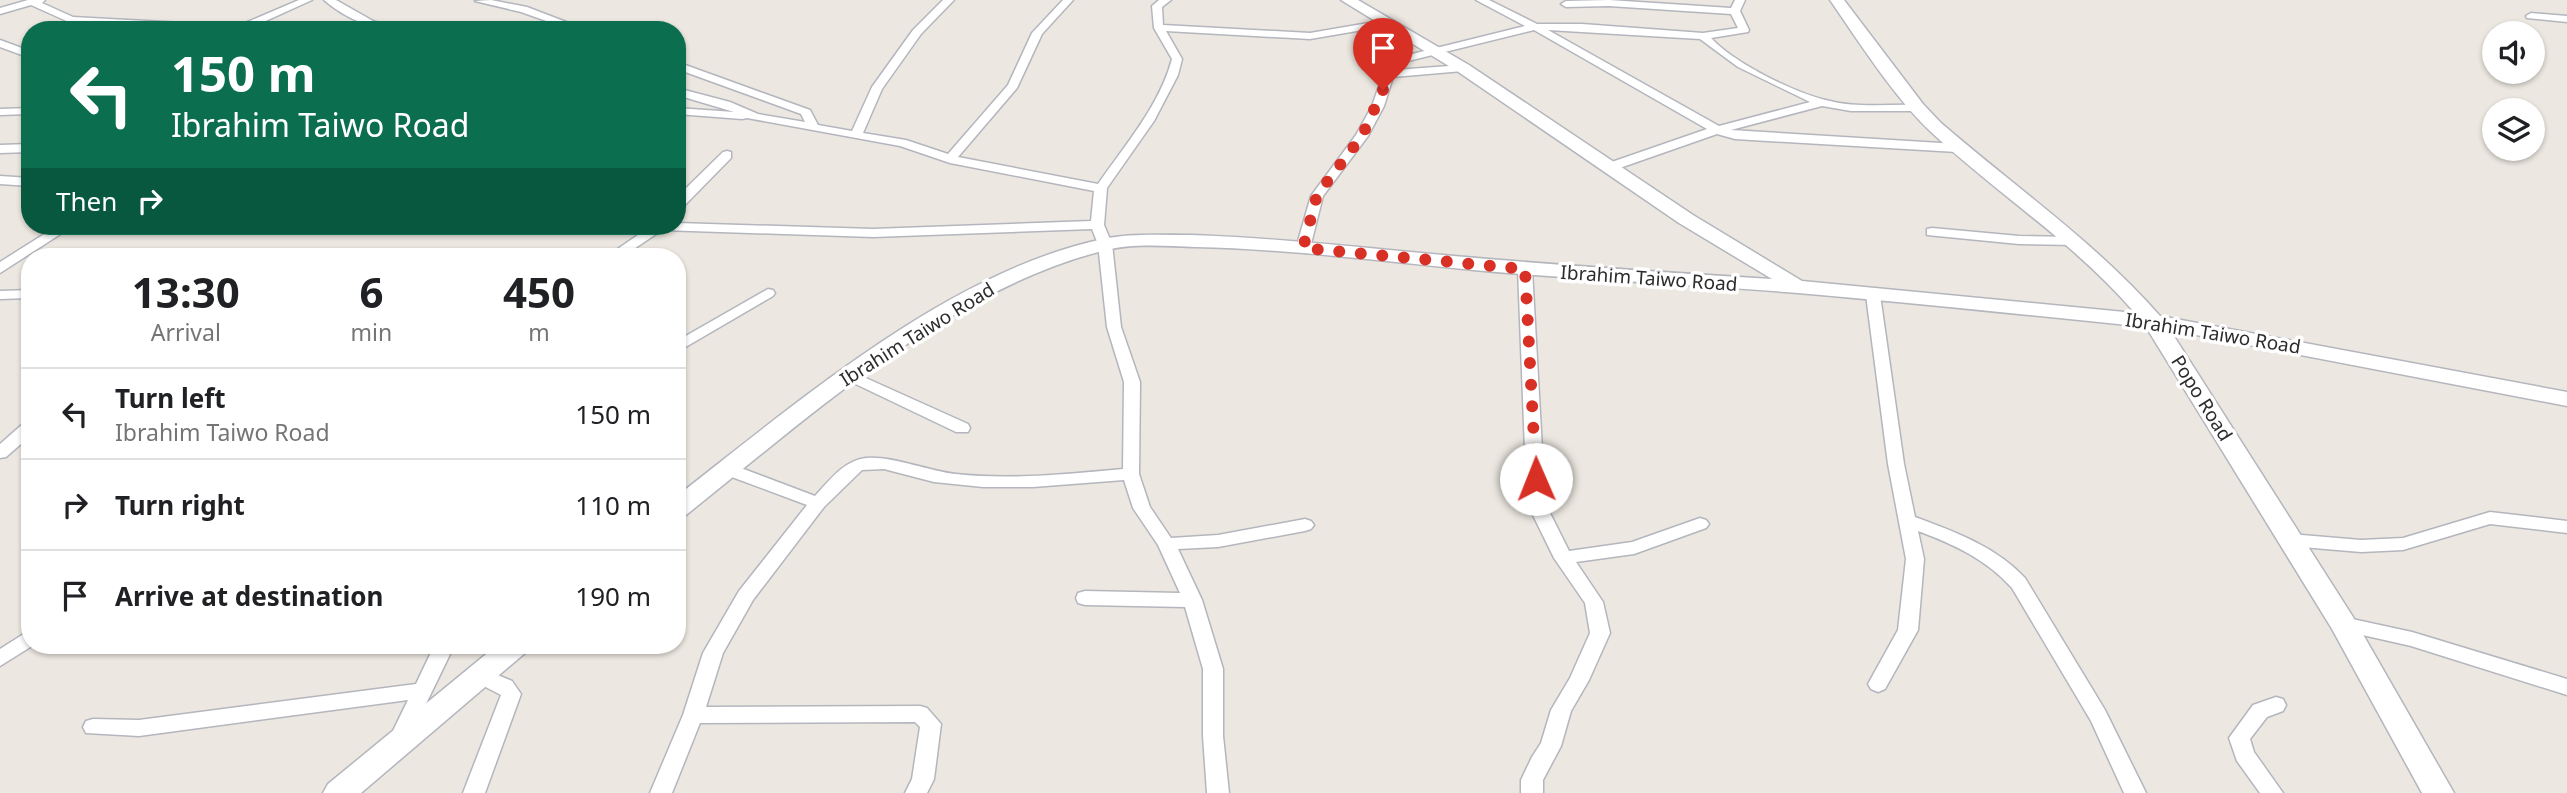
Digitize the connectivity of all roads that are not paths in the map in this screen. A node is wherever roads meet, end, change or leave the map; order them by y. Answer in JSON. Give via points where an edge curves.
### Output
{"nodes":[{"id":1,"x":307,"y":0,"type":"edge"},
{"id":2,"x":329,"y":0,"type":"edge"},
{"id":3,"x":949,"y":0,"type":"edge"},
{"id":4,"x":1068,"y":0,"type":"edge"},
{"id":5,"x":1164,"y":0,"type":"edge"},
{"id":6,"x":1348,"y":0,"type":"edge"},
{"id":7,"x":1481,"y":0,"type":"edge"},
{"id":8,"x":1740,"y":0,"type":"edge"},
{"id":9,"x":1837,"y":0,"type":"edge"},
{"id":10,"x":36,"y":1,"type":"edge"},
{"id":11,"x":480,"y":1,"type":"edge"},
{"id":12,"x":1609,"y":1,"type":"edge"},
{"id":13,"x":1566,"y":4,"type":"dead end"},
{"id":14,"x":0,"y":11,"type":"edge"},
{"id":15,"x":1735,"y":11,"type":"junction"},
{"id":16,"x":1640,"y":14,"type":"edge"},
{"id":17,"x":2531,"y":16,"type":"dead end"},
{"id":18,"x":2567,"y":19,"type":"edge"},
{"id":19,"x":85,"y":21,"type":"edge"},
{"id":20,"x":257,"y":21,"type":"edge"},
{"id":21,"x":366,"y":21,"type":"edge"},
{"id":22,"x":557,"y":21,"type":"edge"},
{"id":23,"x":1386,"y":23,"type":"junction"},
{"id":24,"x":1535,"y":27,"type":"junction"},
{"id":25,"x":1159,"y":28,"type":"junction"},
{"id":26,"x":1703,"y":36,"type":"junction"},
{"id":27,"x":0,"y":43,"type":"edge"},
{"id":28,"x":21,"y":51,"type":"edge"},
{"id":29,"x":1438,"y":52,"type":"junction"},
{"id":30,"x":686,"y":68,"type":"edge"},
{"id":31,"x":1463,"y":68,"type":"junction"},
{"id":32,"x":1389,"y":74,"type":"junction"},
{"id":33,"x":686,"y":94,"type":"edge"},
{"id":34,"x":1821,"y":103,"type":"junction"},
{"id":35,"x":1917,"y":108,"type":"junction"},
{"id":36,"x":0,"y":111,"type":"edge"},
{"id":37,"x":21,"y":111,"type":"edge"},
{"id":38,"x":686,"y":112,"type":"edge"},
{"id":39,"x":755,"y":117,"type":"junction"},
{"id":40,"x":813,"y":126,"type":"junction"},
{"id":41,"x":1717,"y":130,"type":"junction"},
{"id":42,"x":856,"y":135,"type":"junction"},
{"id":43,"x":21,"y":148,"type":"edge"},
{"id":44,"x":1957,"y":148,"type":"junction"},
{"id":45,"x":0,"y":149,"type":"edge"},
{"id":46,"x":727,"y":155,"type":"dead end"},
{"id":47,"x":950,"y":159,"type":"junction"},
{"id":48,"x":1610,"y":167,"type":"junction"},
{"id":49,"x":0,"y":180,"type":"edge"},
{"id":50,"x":21,"y":181,"type":"edge"},
{"id":51,"x":1101,"y":188,"type":"junction"},
{"id":52,"x":686,"y":196,"type":"edge"},
{"id":53,"x":686,"y":227,"type":"edge"},
{"id":54,"x":1931,"y":232,"type":"dead end"},
{"id":55,"x":1101,"y":234,"type":"junction"},
{"id":56,"x":51,"y":235,"type":"edge"},
{"id":57,"x":646,"y":235,"type":"edge"},
{"id":58,"x":2075,"y":241,"type":"junction"},
{"id":59,"x":29,"y":248,"type":"edge"},
{"id":60,"x":627,"y":248,"type":"edge"},
{"id":61,"x":1303,"y":248,"type":"junction"},
{"id":62,"x":21,"y":253,"type":"edge"},
{"id":63,"x":0,"y":269,"type":"edge"},
{"id":64,"x":1525,"y":269,"type":"junction"},
{"id":65,"x":1798,"y":287,"type":"junction"},
{"id":66,"x":768,"y":293,"type":"dead end"},
{"id":67,"x":21,"y":294,"type":"edge"},
{"id":68,"x":0,"y":295,"type":"edge"},
{"id":69,"x":21,"y":295,"type":"edge"},
{"id":70,"x":1873,"y":295,"type":"junction"},
{"id":71,"x":0,"y":306,"type":"edge"},
{"id":72,"x":2153,"y":321,"type":"junction"},
{"id":73,"x":686,"y":343,"type":"edge"},
{"id":74,"x":848,"y":375,"type":"junction"},
{"id":75,"x":2567,"y":399,"type":"edge"},
{"id":76,"x":962,"y":428,"type":"dead end"},
{"id":77,"x":21,"y":435,"type":"edge"},
{"id":78,"x":0,"y":453,"type":"edge"},
{"id":79,"x":727,"y":469,"type":"junction"},
{"id":80,"x":1131,"y":474,"type":"junction"},
{"id":81,"x":686,"y":502,"type":"edge"},
{"id":82,"x":818,"y":503,"type":"junction"},
{"id":83,"x":1906,"y":520,"type":"junction"},
{"id":84,"x":1700,"y":524,"type":"dead end"},
{"id":85,"x":1305,"y":525,"type":"dead end"},
{"id":86,"x":2567,"y":527,"type":"edge"},
{"id":87,"x":2290,"y":540,"type":"junction"},
{"id":88,"x":1166,"y":544,"type":"junction"},
{"id":89,"x":1563,"y":558,"type":"junction"},
{"id":90,"x":1085,"y":598,"type":"dead end"},
{"id":91,"x":1193,"y":600,"type":"junction"},
{"id":92,"x":2343,"y":624,"type":"junction"},
{"id":93,"x":21,"y":644,"type":"edge"},
{"id":94,"x":440,"y":654,"type":"edge"},
{"id":95,"x":506,"y":654,"type":"edge"},
{"id":96,"x":0,"y":659,"type":"edge"},
{"id":97,"x":481,"y":676,"type":"junction"},
{"id":98,"x":1878,"y":684,"type":"dead end"},
{"id":99,"x":2567,"y":687,"type":"edge"},
{"id":100,"x":420,"y":691,"type":"junction"},
{"id":101,"x":2276,"y":705,"type":"dead end"},
{"id":102,"x":693,"y":715,"type":"junction"},
{"id":103,"x":93,"y":727,"type":"dead end"},
{"id":104,"x":397,"y":742,"type":"junction"},
{"id":105,"x":340,"y":793,"type":"edge"},
{"id":106,"x":474,"y":793,"type":"edge"},
{"id":107,"x":661,"y":793,"type":"edge"},
{"id":108,"x":916,"y":793,"type":"edge"},
{"id":109,"x":1218,"y":793,"type":"edge"},
{"id":110,"x":1532,"y":793,"type":"edge"},
{"id":111,"x":2135,"y":793,"type":"edge"},
{"id":112,"x":2272,"y":793,"type":"edge"},
{"id":113,"x":2438,"y":793,"type":"edge"}],
"edges":[{"from":1,"to":20,"type":"street"},
{"from":2,"to":21,"type":"street"},
{"from":3,"to":42,"type":"street","via":[[916,32],[876,89]]},
{"from":4,"to":47,"type":"street","via":[[1037,33],[1013,86]]},
{"from":5,"to":25,"type":"street","via":[[1157,6]]},
{"from":6,"to":23,"type":"main road"},
{"from":7,"to":24,"type":"street"},
{"from":8,"to":15,"type":"street"},
{"from":9,"to":35,"type":"main road","name":"Popo Road"},
{"from":10,"to":14,"type":"street"},
{"from":10,"to":19,"type":"street","via":[[71,20]]},
{"from":11,"to":22,"type":"street"},
{"from":12,"to":13,"type":"street"},
{"from":12,"to":16,"type":"street"},
{"from":15,"to":16,"type":"street"},
{"from":15,"to":26,"type":"street","via":[[1744,30]]},
{"from":16,"to":24,"type":"street"},
{"from":16,"to":26,"type":"street"},
{"from":17,"to":18,"type":"street"},
{"from":23,"to":25,"type":"street","via":[[1310,36]]},
{"from":23,"to":29,"type":"main road"},
{"from":24,"to":29,"type":"street"},
{"from":24,"to":41,"type":"street"},
{"from":25,"to":51,"type":"street","via":[[1177,59],[1173,75],[1148,121]]},
{"from":26,"to":34,"type":"street","via":[[1725,55]]},
{"from":27,"to":28,"type":"street"},
{"from":29,"to":31,"type":"main road"},
{"from":29,"to":32,"type":"street","via":[[1396,61]]},
{"from":30,"to":40,"type":"street","via":[[806,112]]},
{"from":31,"to":32,"type":"street"},
{"from":31,"to":48,"type":"main road"},
{"from":32,"to":61,"type":"street","via":[[1362,136],[1317,195]]},
{"from":33,"to":39,"type":"street"},
{"from":34,"to":35,"type":"street"},
{"from":34,"to":41,"type":"street"},
{"from":35,"to":44,"type":"main road","name":"Popo Road"},
{"from":36,"to":37,"type":"street"},
{"from":38,"to":39,"type":"street"},
{"from":39,"to":40,"type":"street"},
{"from":40,"to":42,"type":"street"},
{"from":41,"to":44,"type":"street","via":[[1735,135]]},
{"from":41,"to":48,"type":"street"},
{"from":42,"to":47,"type":"street","via":[[902,143]]},
{"from":43,"to":45,"type":"street"},
{"from":44,"to":58,"type":"main road","name":"Popo Road"},
{"from":46,"to":52,"type":"street"},
{"from":47,"to":51,"type":"street"},
{"from":48,"to":65,"type":"main road"},
{"from":49,"to":50,"type":"street"},
{"from":51,"to":55,"type":"street"},
{"from":53,"to":55,"type":"street"},
{"from":54,"to":58,"type":"street"},
{"from":55,"to":61,"type":"main road","name":"Ibrahim Taiwo Road"},
{"from":55,"to":74,"type":"main road","name":"Ibrahim Taiwo Road","via":[[1061,257],[992,286]]},
{"from":55,"to":80,"type":"street","via":[[1114,327],[1132,382]]},
{"from":56,"to":59,"type":"street"},
{"from":57,"to":60,"type":"street"},
{"from":58,"to":72,"type":"main road","name":"Popo Road","via":[[2127,288]]},
{"from":61,"to":64,"type":"main road","name":"Ibrahim Taiwo Road"},
{"from":62,"to":63,"type":"street"},
{"from":64,"to":65,"type":"main road","name":"Ibrahim Taiwo Road"},
{"from":64,"to":89,"type":"street","via":[[1536,503]]},
{"from":65,"to":70,"type":"main road","name":"Ibrahim Taiwo Road"},
{"from":66,"to":73,"type":"street"},
{"from":67,"to":68,"type":"street"},
{"from":69,"to":71,"type":"street"},
{"from":70,"to":72,"type":"main road","name":"Ibrahim Taiwo Road"},
{"from":70,"to":83,"type":"street"},
{"from":72,"to":75,"type":"main road","name":"Ibrahim Taiwo Road"},
{"from":72,"to":87,"type":"main road","name":"Popo Road"},
{"from":74,"to":76,"type":"street"},
{"from":74,"to":79,"type":"main road","name":"Ibrahim Taiwo Road"},
{"from":77,"to":78,"type":"street"},
{"from":79,"to":81,"type":"main road","name":"Ibrahim Taiwo Road"},
{"from":79,"to":82,"type":"street"},
{"from":80,"to":82,"type":"street","via":[[1044,482],[984,481],[868,464],[855,466]]},
{"from":80,"to":88,"type":"street","via":[[1142,508]]},
{"from":82,"to":102,"type":"street","via":[[746,596],[713,653]]},
{"from":83,"to":98,"type":"street","via":[[1914,559],[1908,629]]},
{"from":83,"to":111,"type":"street","via":[[1986,554],[2024,589],[2122,759]]},
{"from":84,"to":89,"type":"street","via":[[1634,548]]},
{"from":85,"to":88,"type":"street","via":[[1217,541]]},
{"from":86,"to":87,"type":"street","via":[[2490,518],[2403,544]]},
{"from":87,"to":92,"type":"main road","name":"Popo Road"},
{"from":88,"to":91,"type":"street"},
{"from":89,"to":110,"type":"street","via":[[1594,602],[1600,633],[1561,710],[1551,746],[1532,780]]},
{"from":90,"to":91,"type":"street"},
{"from":91,"to":109,"type":"street","via":[[1213,670]]},
{"from":92,"to":99,"type":"street","via":[[2412,639]]},
{"from":92,"to":113,"type":"main road","name":"Popo Road"},
{"from":93,"to":96,"type":"street"},
{"from":94,"to":100,"type":"street"},
{"from":95,"to":97,"type":"main road"},
{"from":97,"to":104,"type":"main road"},
{"from":97,"to":106,"type":"street","via":[[505,686],[511,694]]},
{"from":100,"to":103,"type":"street","via":[[139,727]]},
{"from":100,"to":104,"type":"street"},
{"from":101,"to":112,"type":"street","via":[[2260,711],[2239,738],[2244,755]]},
{"from":102,"to":107,"type":"street"},
{"from":102,"to":108,"type":"street","via":[[920,714],[931,724],[923,779]]},
{"from":104,"to":105,"type":"main road"}]}
